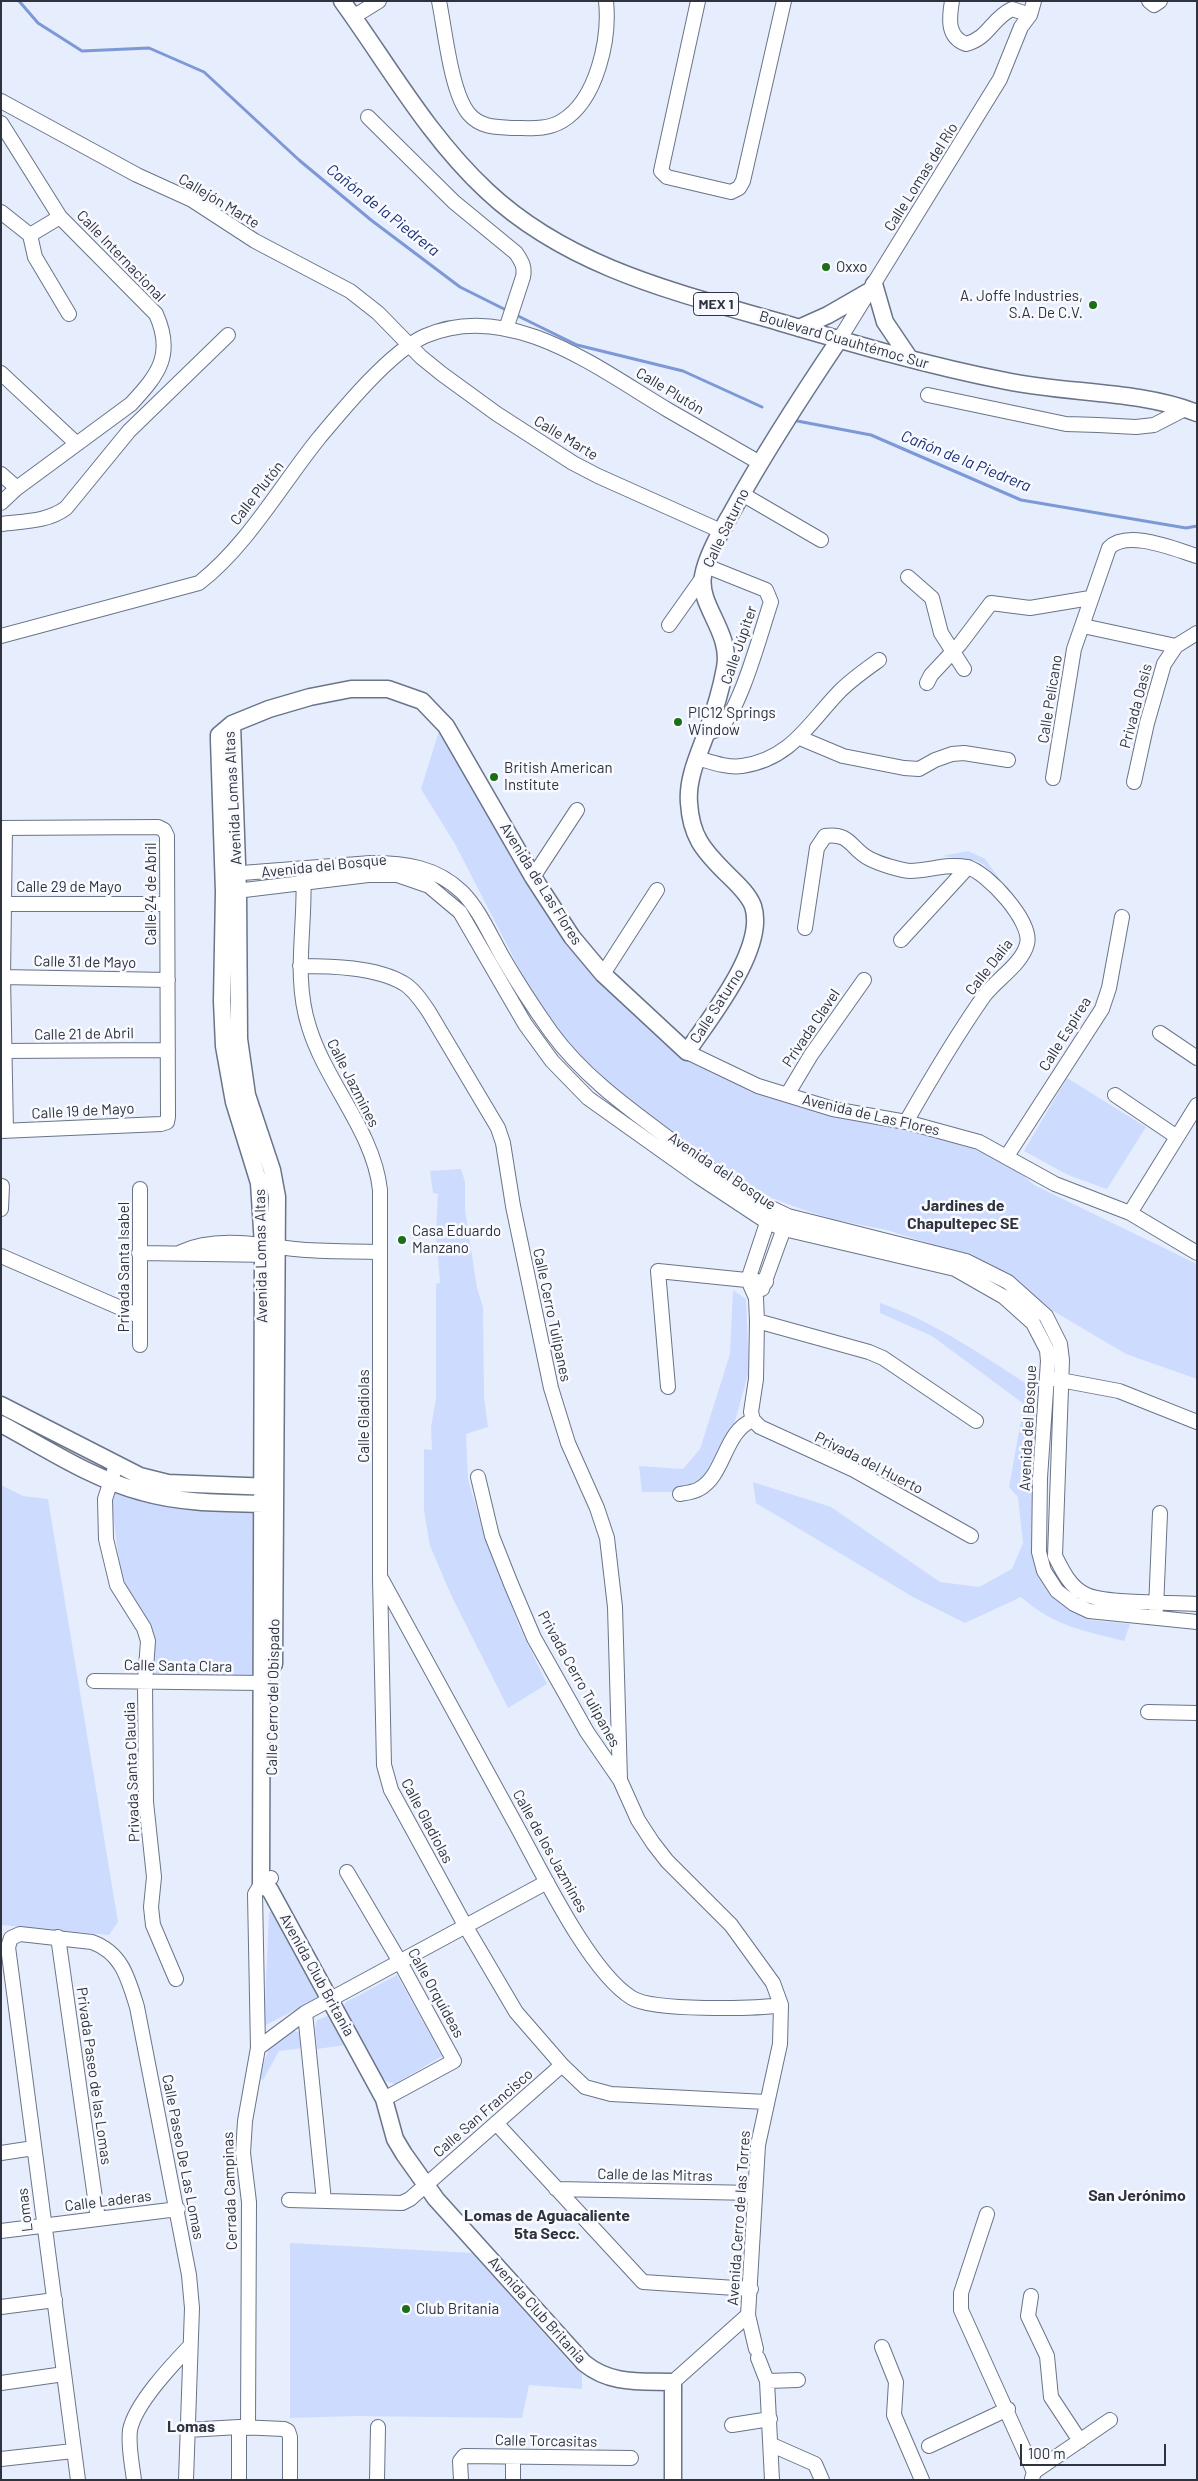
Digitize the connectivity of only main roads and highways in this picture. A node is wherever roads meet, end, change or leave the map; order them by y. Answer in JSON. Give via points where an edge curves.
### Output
{"nodes":[{"id":1,"x":342,"y":1,"type":"edge"},
{"id":2,"x":799,"y":328,"type":"junction"},
{"id":3,"x":839,"y":340,"type":"junction"},
{"id":4,"x":910,"y":359,"type":"junction"},
{"id":5,"x":1191,"y":411,"type":"edge"},
{"id":6,"x":232,"y":724,"type":"joint"},
{"id":7,"x":687,"y":1052,"type":"joint"},
{"id":8,"x":1,"y":1405,"type":"edge"},
{"id":9,"x":1,"y":1424,"type":"edge"},
{"id":10,"x":269,"y":1496,"type":"junction"},
{"id":11,"x":267,"y":1884,"type":"junction"},
{"id":12,"x":673,"y":2480,"type":"edge"}],
"edges":[{"from":1,"to":2,"type":"main road","name":"Boulevard Cuauhtémoc Sur","number":"MEX 1","via":[[447,150],[488,193],[534,228],[568,249],[622,274]]},
{"from":2,"to":3,"type":"main road","name":"Boulevard Cuauhtémoc Sur","number":"MEX 1"},
{"from":2,"to":4,"type":"main road","via":[[828,316],[871,288],[885,322]]},
{"from":3,"to":4,"type":"main road","name":"Boulevard Cuauhtémoc Sur","number":"MEX 1"},
{"from":3,"to":7,"type":"main road","name":"Calle Saturno","via":[[760,463],[722,531],[704,572],[706,598],[727,650],[724,674],[697,758],[688,801],[694,832],[702,849],[745,893],[755,913],[753,934],[743,967]]},
{"from":4,"to":5,"type":"main road","name":"Boulevard Cuauhtémoc Sur","number":"MEX 1","via":[[1023,385],[1162,402]]},
{"from":6,"to":7,"type":"main road","name":"Avenida de Las Flores","via":[[269,709],[351,689],[388,689],[422,701],[446,726],[533,877],[572,937],[603,974]]},
{"from":6,"to":10,"type":"main road","name":"Avenida Lomas Altas","via":[[219,735],[218,740],[231,892],[222,1001],[224,1046],[234,1102],[260,1183],[270,1250]]},
{"from":8,"to":10,"type":"main road","via":[[140,1476],[168,1484]]},
{"from":9,"to":10,"type":"main road","via":[[110,1481],[141,1492],[169,1498]]},
{"from":10,"to":11,"type":"main road","name":"Calle Cerro del Obispado"},
{"from":10,"to":11,"type":"main road","name":"Calle Cerro del Obispado","via":[[263,1683]]},
{"from":11,"to":12,"type":"main road","name":"Avenida Club Britania","via":[[384,2099],[395,2139],[425,2185],[584,2363],[606,2377],[625,2381],[673,2382]]}]}
